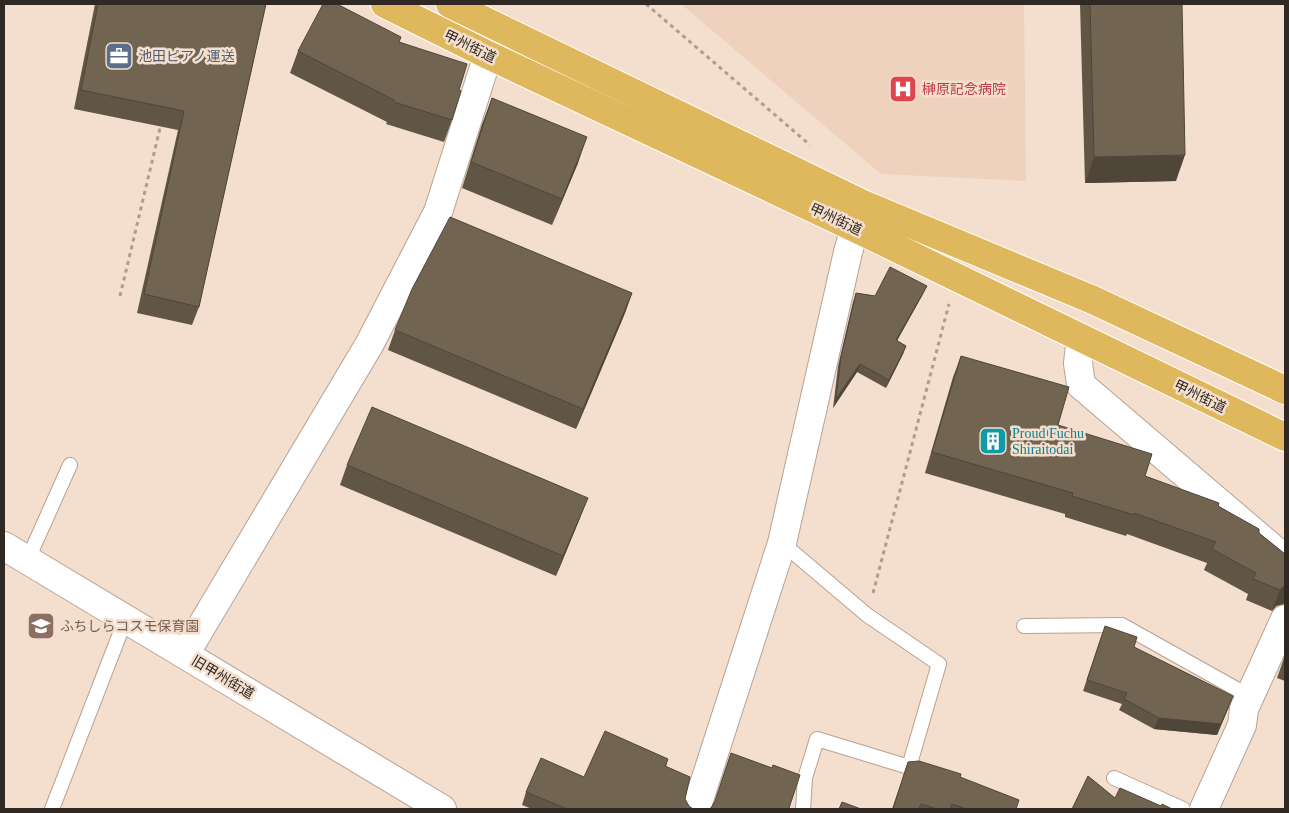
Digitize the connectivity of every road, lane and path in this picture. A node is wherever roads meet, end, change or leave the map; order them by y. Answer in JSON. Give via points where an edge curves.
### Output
{"nodes":[{"id":1,"x":385,"y":4,"type":"edge"},
{"id":2,"x":450,"y":4,"type":"edge"},
{"id":3,"x":646,"y":4,"type":"edge"},
{"id":4,"x":488,"y":55,"type":"junction"},
{"id":5,"x":162,"y":117,"type":"edge"},
{"id":6,"x":811,"y":146,"type":"dead end"},
{"id":7,"x":855,"y":228,"type":"junction"},
{"id":8,"x":120,"y":296,"type":"dead end"},
{"id":9,"x":950,"y":300,"type":"dead end"},
{"id":10,"x":1080,"y":338,"type":"junction"},
{"id":11,"x":1285,"y":390,"type":"edge"},
{"id":12,"x":1285,"y":437,"type":"edge"},
{"id":13,"x":70,"y":466,"type":"dead end"},
{"id":14,"x":782,"y":543,"type":"junction"},
{"id":15,"x":4,"y":546,"type":"edge"},
{"id":16,"x":28,"y":559,"type":"junction"},
{"id":17,"x":1285,"y":559,"type":"edge"},
{"id":18,"x":867,"y":615,"type":"junction"},
{"id":19,"x":126,"y":618,"type":"junction"},
{"id":20,"x":1285,"y":619,"type":"edge"},
{"id":21,"x":1024,"y":626,"type":"dead end"},
{"id":22,"x":185,"y":654,"type":"junction"},
{"id":23,"x":1249,"y":696,"type":"junction"},
{"id":24,"x":1114,"y":778,"type":"dead end"},
{"id":25,"x":52,"y":809,"type":"edge"},
{"id":26,"x":442,"y":809,"type":"edge"},
{"id":27,"x":696,"y":809,"type":"edge"},
{"id":28,"x":803,"y":809,"type":"edge"},
{"id":29,"x":1183,"y":809,"type":"edge"},
{"id":30,"x":1204,"y":809,"type":"edge"}],
"edges":[{"from":1,"to":4,"type":"highway","name":"甲州街道"},
{"from":2,"to":11,"type":"highway","name":"甲州街道","via":[[864,205],[1093,300]]},
{"from":3,"to":6,"type":"path"},
{"from":4,"to":7,"type":"highway","name":"甲州街道"},
{"from":4,"to":22,"type":"street","via":[[438,212],[369,345]]},
{"from":5,"to":8,"type":"path"},
{"from":7,"to":10,"type":"highway","name":"甲州街道"},
{"from":7,"to":14,"type":"street"},
{"from":9,"to":18,"type":"path"},
{"from":10,"to":12,"type":"highway","name":"甲州街道"},
{"from":10,"to":17,"type":"street","via":[[1078,363],[1081,385]]},
{"from":13,"to":16,"type":"lane"},
{"from":14,"to":18,"type":"lane"},
{"from":14,"to":27,"type":"street"},
{"from":15,"to":16,"type":"street","name":"旧甲州街道"},
{"from":16,"to":19,"type":"street","name":"旧甲州街道"},
{"from":18,"to":28,"type":"lane","via":[[939,664],[909,767],[817,738],[805,778]]},
{"from":19,"to":22,"type":"street","name":"旧甲州街道"},
{"from":19,"to":25,"type":"lane"},
{"from":20,"to":23,"type":"street"},
{"from":21,"to":23,"type":"lane","via":[[1122,625]]},
{"from":22,"to":26,"type":"street","name":"旧甲州街道"},
{"from":23,"to":30,"type":"street","via":[[1242,725]]},
{"from":24,"to":29,"type":"lane"}]}
